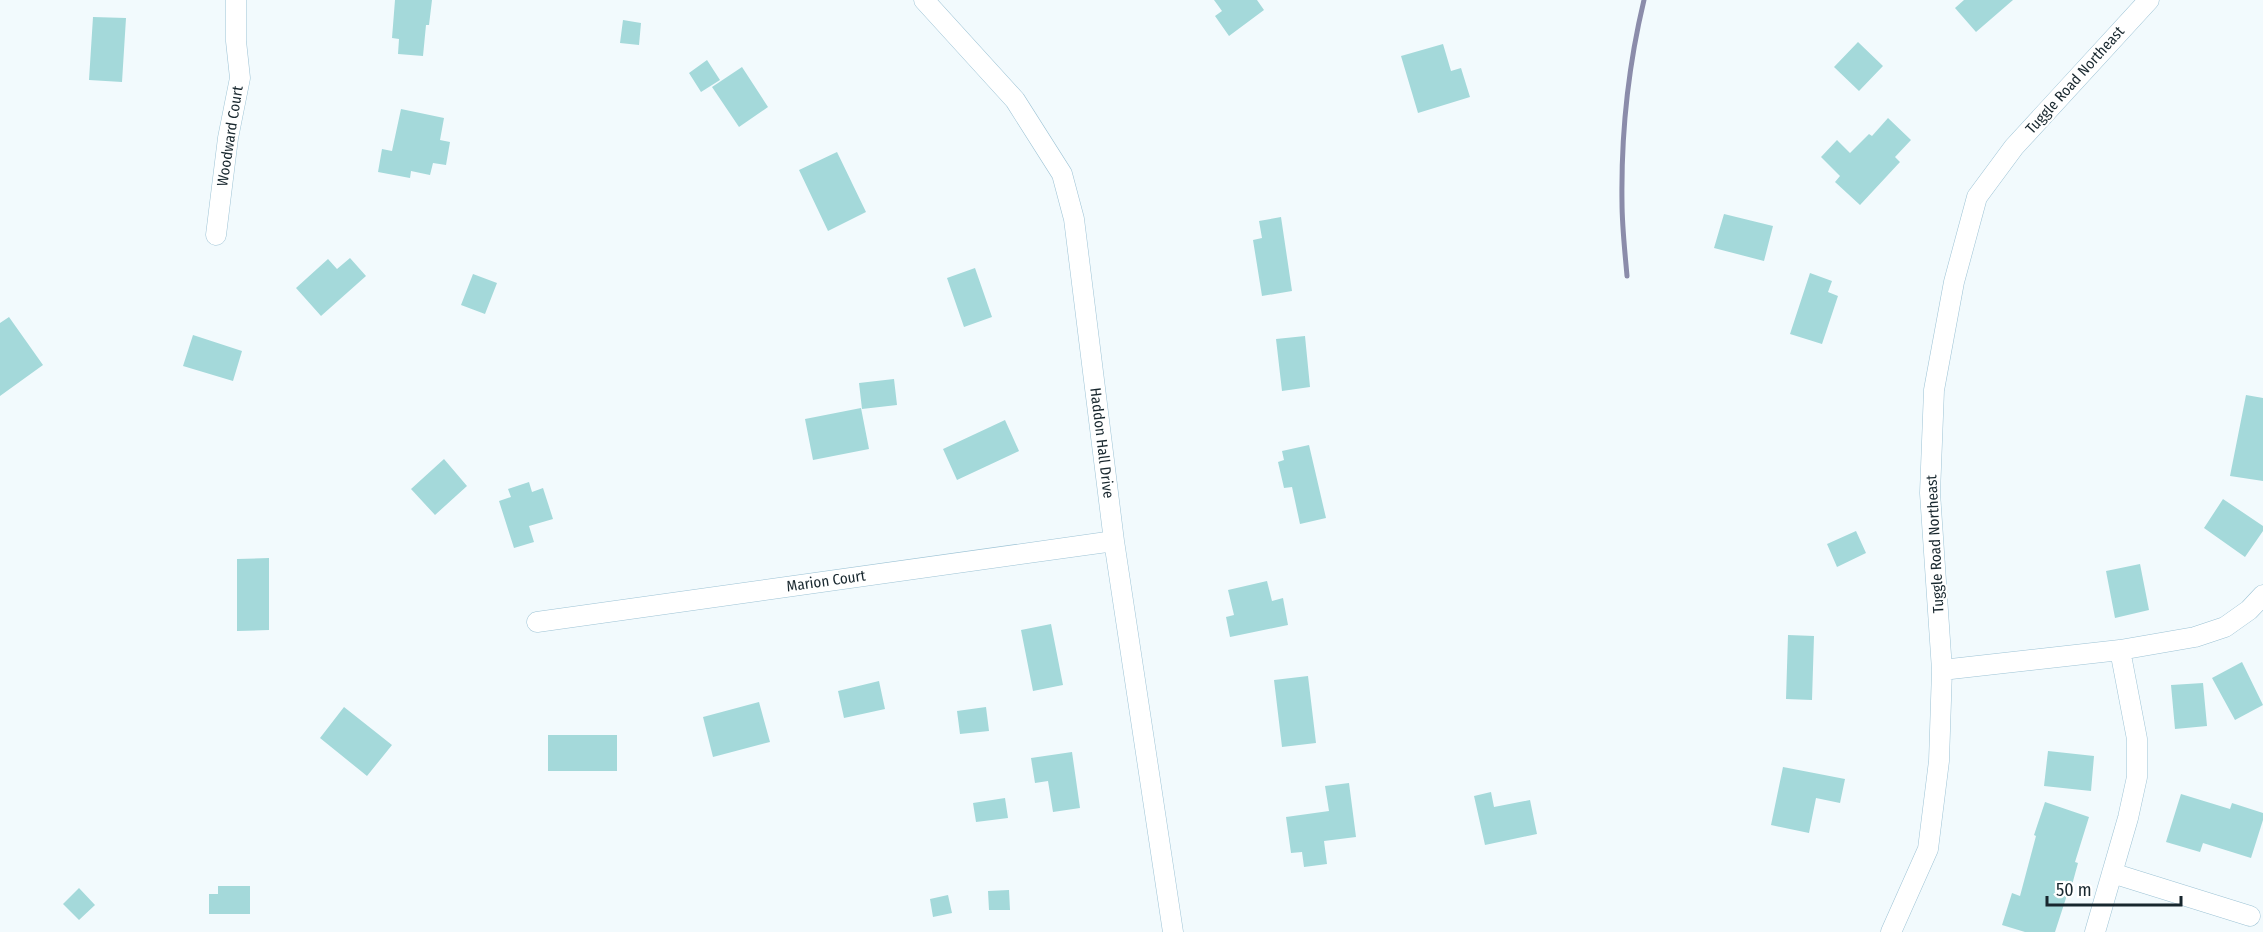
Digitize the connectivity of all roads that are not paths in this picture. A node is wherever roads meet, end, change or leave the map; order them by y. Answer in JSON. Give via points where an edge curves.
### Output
{"nodes":[{"id":1,"x":236,"y":0,"type":"edge"},
{"id":2,"x":924,"y":0,"type":"edge"},
{"id":3,"x":2149,"y":0,"type":"edge"},
{"id":4,"x":216,"y":235,"type":"dead end"},
{"id":5,"x":1114,"y":541,"type":"junction"},
{"id":6,"x":2263,"y":595,"type":"edge"},
{"id":7,"x":537,"y":622,"type":"dead end"},
{"id":8,"x":2120,"y":650,"type":"junction"},
{"id":9,"x":1942,"y":670,"type":"junction"},
{"id":10,"x":2112,"y":873,"type":"junction"},
{"id":11,"x":2250,"y":916,"type":"dead end"},
{"id":12,"x":1173,"y":932,"type":"edge"},
{"id":13,"x":1891,"y":932,"type":"edge"},
{"id":14,"x":2095,"y":932,"type":"edge"}],
"edges":[{"from":1,"to":4,"type":"street","name":"Woodward Court","via":[[240,78]]},
{"from":2,"to":5,"type":"street","name":"Haddon Hall Drive","via":[[1015,99],[1062,174],[1074,219]]},
{"from":3,"to":9,"type":"street","name":"Tuggle Road Northeast","via":[[2014,147],[1977,197],[1954,282],[1934,390],[1930,493]]},
{"from":5,"to":7,"type":"street","name":"Marion Court"},
{"from":5,"to":12,"type":"street","name":"Haddon Hall Drive"},
{"from":6,"to":8,"type":"street","via":[[2226,627],[2195,637]]},
{"from":8,"to":9,"type":"street"},
{"from":8,"to":10,"type":"street","via":[[2137,739],[2137,777]]},
{"from":9,"to":13,"type":"street","name":"Tuggle Road Northeast","via":[[1939,761],[1928,849]]},
{"from":10,"to":11,"type":"street"},
{"from":10,"to":14,"type":"street"}]}
